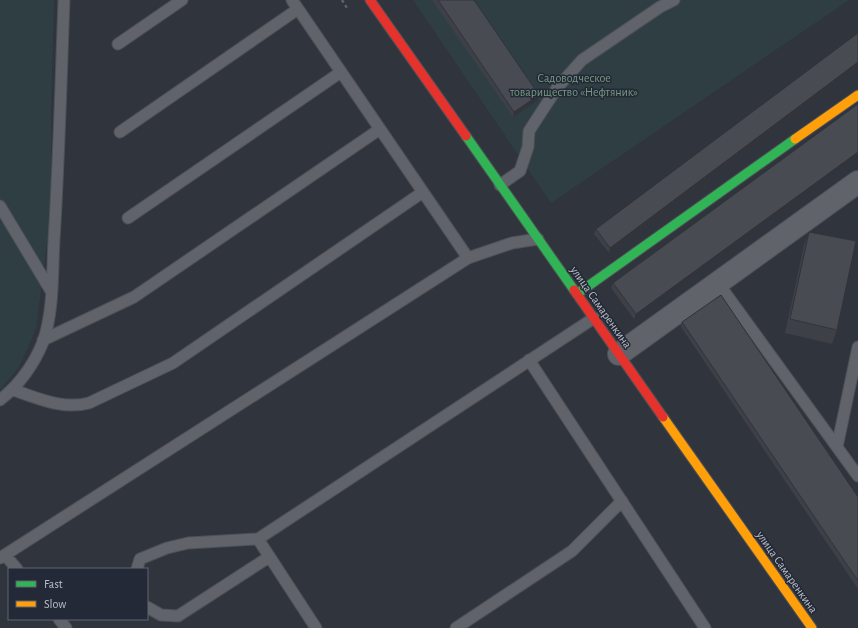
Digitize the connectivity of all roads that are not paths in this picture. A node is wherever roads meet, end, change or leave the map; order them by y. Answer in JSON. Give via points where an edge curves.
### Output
{"nodes":[{"id":1,"x":64,"y":0,"type":"edge"},
{"id":2,"x":182,"y":0,"type":"edge"},
{"id":3,"x":370,"y":0,"type":"edge"},
{"id":4,"x":674,"y":0,"type":"edge"},
{"id":5,"x":658,"y":4,"type":"edge"},
{"id":6,"x":295,"y":5,"type":"edge"},
{"id":7,"x":118,"y":44,"type":"dead end"},
{"id":8,"x":341,"y":72,"type":"junction"},
{"id":9,"x":858,"y":95,"type":"edge"},
{"id":10,"x":380,"y":129,"type":"junction"},
{"id":11,"x":120,"y":132,"type":"dead end"},
{"id":12,"x":858,"y":182,"type":"edge"},
{"id":13,"x":500,"y":185,"type":"junction"},
{"id":14,"x":423,"y":192,"type":"junction"},
{"id":15,"x":0,"y":206,"type":"edge"},
{"id":16,"x":128,"y":218,"type":"dead end"},
{"id":17,"x":538,"y":239,"type":"junction"},
{"id":18,"x":468,"y":258,"type":"junction"},
{"id":19,"x":718,"y":283,"type":"junction"},
{"id":20,"x":51,"y":291,"type":"junction"},
{"id":21,"x":577,"y":294,"type":"junction"},
{"id":22,"x":594,"y":318,"type":"junction"},
{"id":23,"x":43,"y":340,"type":"junction"},
{"id":24,"x":858,"y":346,"type":"edge"},
{"id":25,"x":619,"y":354,"type":"junction"},
{"id":26,"x":529,"y":360,"type":"junction"},
{"id":27,"x":13,"y":390,"type":"junction"},
{"id":28,"x":0,"y":400,"type":"edge"},
{"id":29,"x":837,"y":447,"type":"junction"},
{"id":30,"x":858,"y":476,"type":"edge"},
{"id":31,"x":622,"y":501,"type":"junction"},
{"id":32,"x":258,"y":539,"type":"junction"},
{"id":33,"x":2,"y":557,"type":"edge"},
{"id":34,"x":270,"y":557,"type":"junction"},
{"id":35,"x":16,"y":568,"type":"edge"},
{"id":36,"x":137,"y":568,"type":"edge"},
{"id":37,"x":148,"y":608,"type":"edge"},
{"id":38,"x":60,"y":620,"type":"edge"},
{"id":39,"x":66,"y":628,"type":"edge"},
{"id":40,"x":316,"y":628,"type":"edge"},
{"id":41,"x":456,"y":628,"type":"edge"},
{"id":42,"x":705,"y":628,"type":"edge"},
{"id":43,"x":812,"y":628,"type":"edge"}],
"edges":[{"from":1,"to":20,"type":"lane","via":[[59,158]]},
{"from":2,"to":7,"type":"lane"},
{"from":3,"to":13,"type":"main road","name":"улица Самаренкина"},
{"from":4,"to":5,"type":"lane"},
{"from":5,"to":13,"type":"lane","via":[[582,60],[557,88],[529,130],[528,147],[520,171]]},
{"from":6,"to":8,"type":"lane"},
{"from":6,"to":11,"type":"lane"},
{"from":8,"to":10,"type":"lane"},
{"from":8,"to":16,"type":"lane"},
{"from":9,"to":21,"type":"main road"},
{"from":10,"to":14,"type":"lane"},
{"from":10,"to":23,"type":"lane","via":[[134,297]]},
{"from":12,"to":19,"type":"street"},
{"from":13,"to":17,"type":"main road","name":"улица Самаренкина"},
{"from":14,"to":18,"type":"lane"},
{"from":14,"to":27,"type":"lane","via":[[173,363],[89,403],[77,406],[59,405]]},
{"from":15,"to":20,"type":"lane"},
{"from":17,"to":18,"type":"lane","via":[[512,243]]},
{"from":17,"to":21,"type":"main road","name":"улица Самаренкина"},
{"from":18,"to":33,"type":"lane"},
{"from":19,"to":25,"type":"street"},
{"from":19,"to":29,"type":"lane"},
{"from":20,"to":23,"type":"lane"},
{"from":21,"to":22,"type":"main road","name":"улица Самаренкина"},
{"from":22,"to":25,"type":"main road","name":"улица Самаренкина"},
{"from":22,"to":26,"type":"lane"},
{"from":23,"to":27,"type":"lane","via":[[35,359]]},
{"from":24,"to":29,"type":"lane"},
{"from":25,"to":43,"type":"main road","name":"улица Самаренкина"},
{"from":26,"to":31,"type":"lane"},
{"from":26,"to":32,"type":"lane"},
{"from":27,"to":28,"type":"lane"},
{"from":29,"to":30,"type":"lane"},
{"from":31,"to":41,"type":"lane","via":[[572,551]]},
{"from":31,"to":42,"type":"lane"},
{"from":32,"to":34,"type":"lane"},
{"from":32,"to":36,"type":"lane","via":[[203,541],[167,548],[140,559]]},
{"from":33,"to":35,"type":"lane"},
{"from":34,"to":37,"type":"lane","via":[[178,616],[161,615]]},
{"from":34,"to":40,"type":"lane"},
{"from":38,"to":39,"type":"lane"}]}
